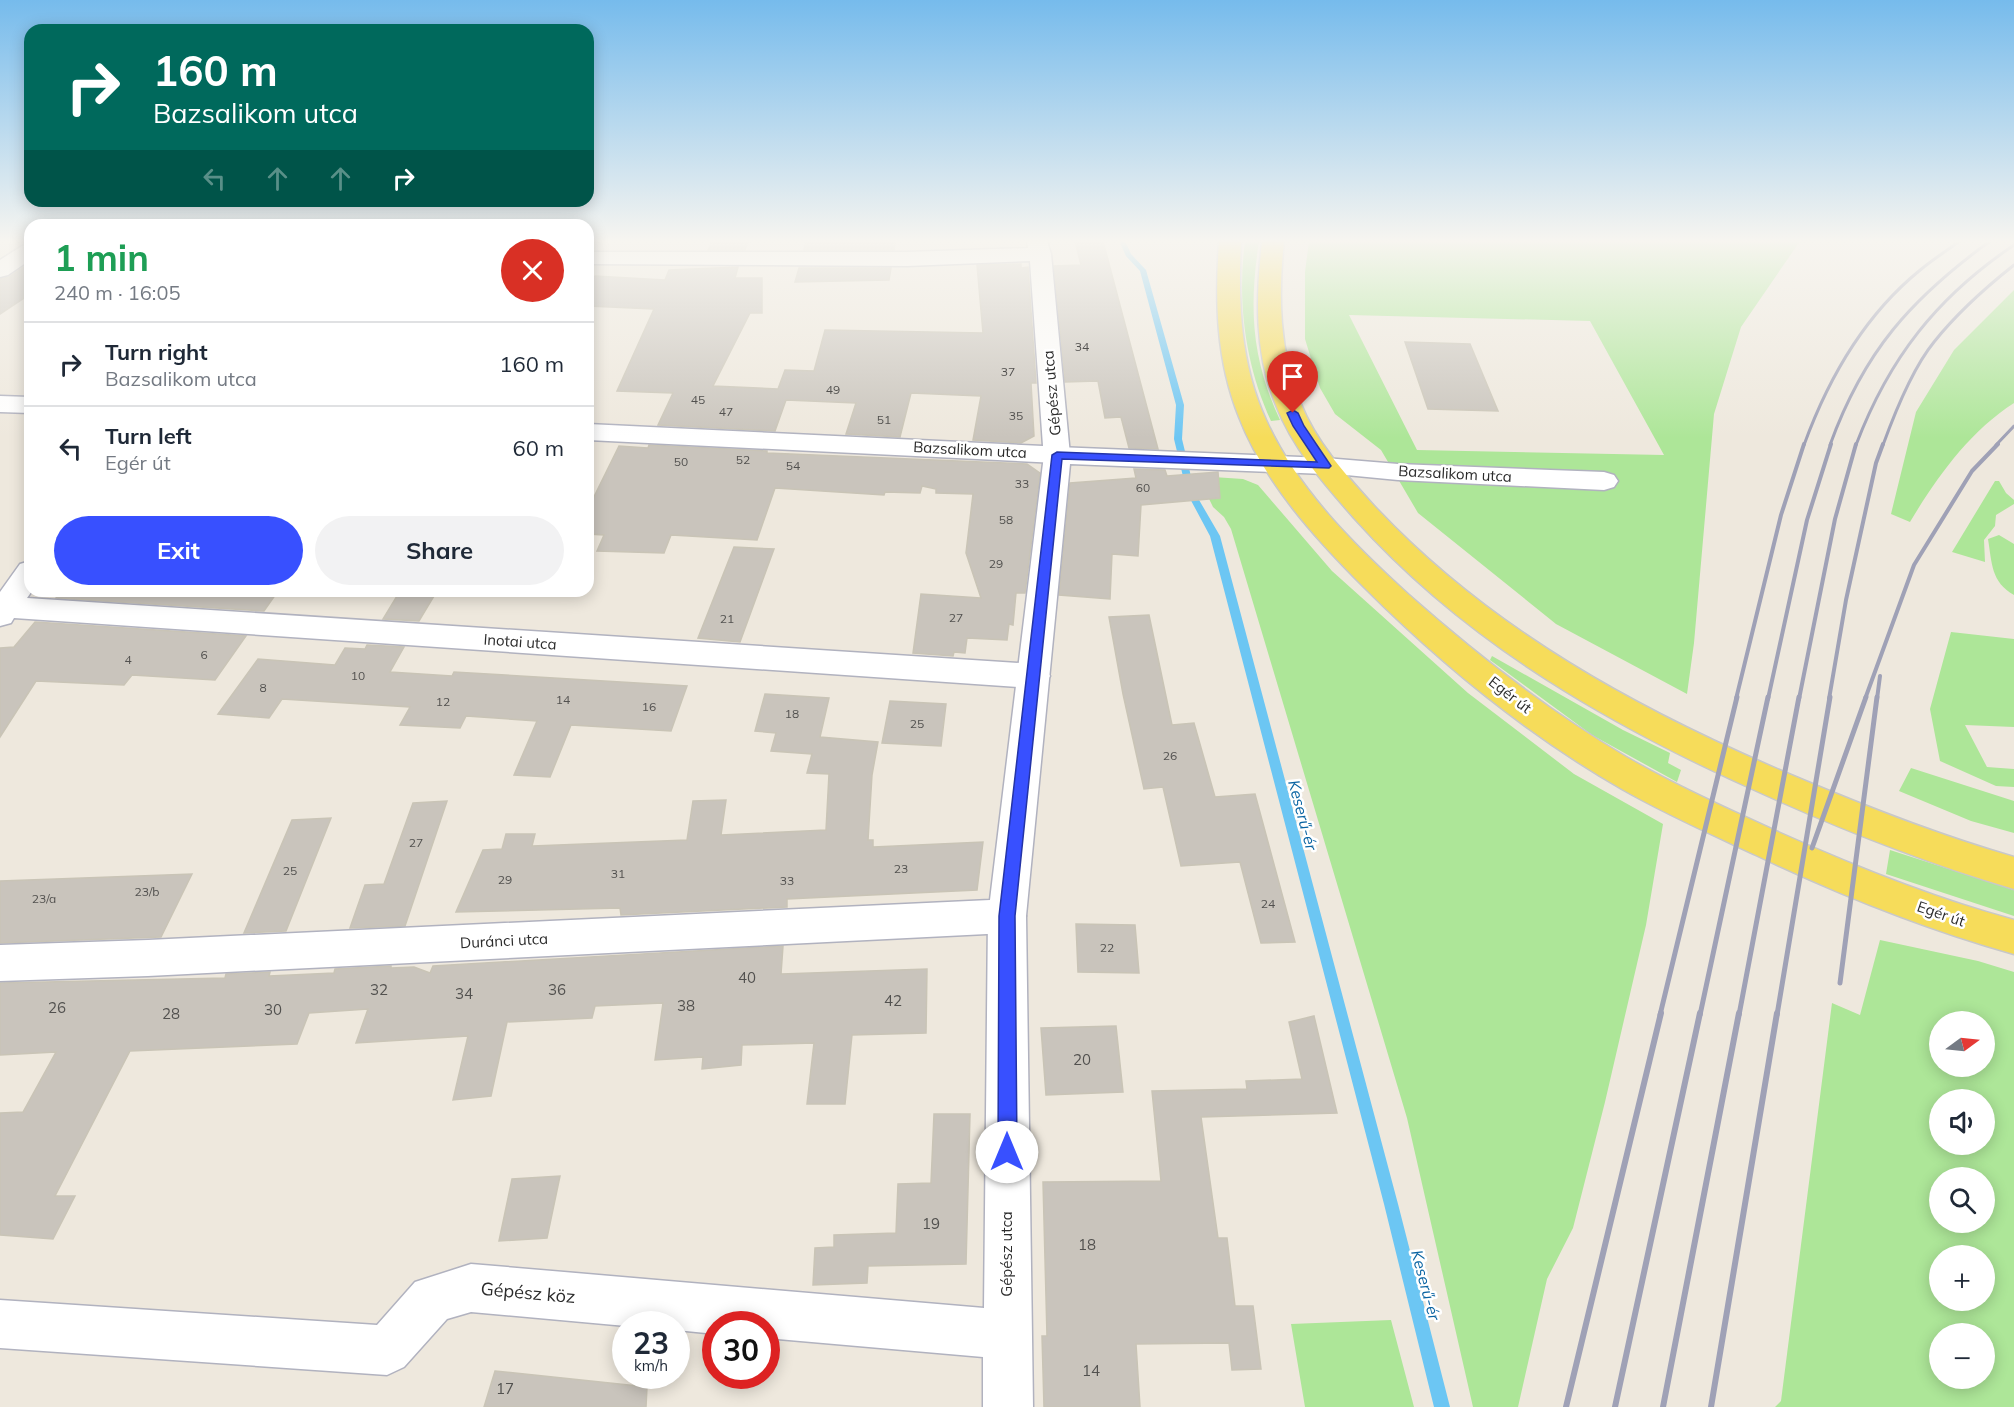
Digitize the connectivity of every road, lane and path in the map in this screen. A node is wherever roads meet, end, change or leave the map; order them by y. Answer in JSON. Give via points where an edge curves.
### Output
{"nodes":[{"id":1,"x":1044,"y":307,"type":"edge"},
{"id":2,"x":1227,"y":307,"type":"edge"},
{"id":3,"x":1269,"y":307,"type":"edge"},
{"id":4,"x":0,"y":404,"type":"edge"},
{"id":5,"x":24,"y":405,"type":"edge"},
{"id":6,"x":594,"y":432,"type":"edge"},
{"id":7,"x":1057,"y":455,"type":"junction"},
{"id":8,"x":1276,"y":462,"type":"junction"},
{"id":9,"x":1325,"y":466,"type":"junction"},
{"id":10,"x":1604,"y":481,"type":"dead end"},
{"id":11,"x":19,"y":573,"type":"edge"},
{"id":12,"x":2,"y":611,"type":"edge"},
{"id":13,"x":1034,"y":676,"type":"junction"},
{"id":14,"x":2014,"y":873,"type":"edge"},
{"id":15,"x":1007,"y":916,"type":"junction"},
{"id":16,"x":2014,"y":937,"type":"edge"},
{"id":17,"x":0,"y":963,"type":"edge"},
{"id":18,"x":0,"y":1324,"type":"edge"},
{"id":19,"x":1007,"y":1335,"type":"junction"},
{"id":20,"x":1008,"y":1407,"type":"edge"}],
"edges":[{"from":1,"to":7,"type":"street","name":"Gépész utca"},
{"from":2,"to":8,"type":"main road","name":"Egér út","via":[[1229,344],[1239,382],[1252,419]]},
{"from":3,"to":9,"type":"main road","via":[[1276,371],[1298,426]]},
{"from":4,"to":5,"type":"street"},
{"from":6,"to":7,"type":"street","name":"Bazsalikom utca"},
{"from":7,"to":8,"type":"street","name":"Bazsalikom utca"},
{"from":7,"to":13,"type":"street","name":"Gépész utca"},
{"from":8,"to":9,"type":"street","name":"Bazsalikom utca"},
{"from":8,"to":16,"type":"main road","name":"Egér út","via":[[1326,531],[1399,603],[1504,691],[1604,761],[1669,798],[1827,871]]},
{"from":9,"to":10,"type":"street","name":"Bazsalikom utca"},
{"from":9,"to":14,"type":"main road","via":[[1402,554],[1432,580],[1539,660],[1610,704],[1825,806]]},
{"from":11,"to":12,"type":"street"},
{"from":12,"to":13,"type":"street","name":"Inotai utca"},
{"from":13,"to":15,"type":"street","name":"Gépész utca"},
{"from":15,"to":17,"type":"street","name":"Duránci utca"},
{"from":15,"to":19,"type":"street","name":"Gépész utca"},
{"from":18,"to":19,"type":"street","name":"Gépész köz","via":[[387,1350],[432,1299],[471,1288]]},
{"from":19,"to":20,"type":"street","name":"Gépész utca"}]}
